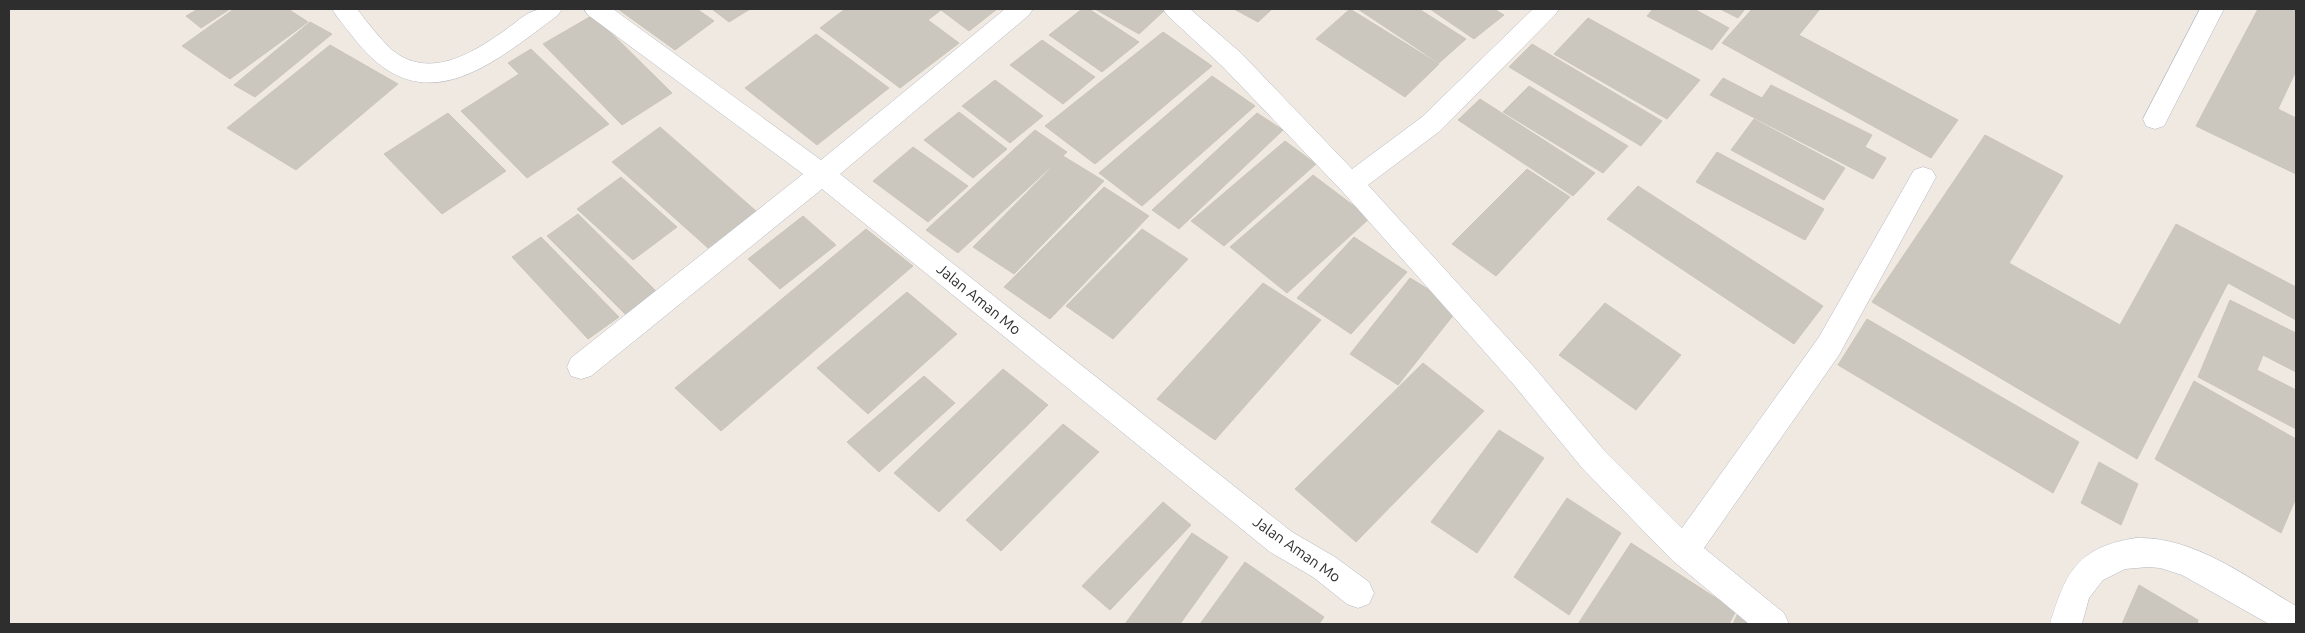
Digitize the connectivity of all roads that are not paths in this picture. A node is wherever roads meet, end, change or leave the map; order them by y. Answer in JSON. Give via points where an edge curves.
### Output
{"nodes":[{"id":1,"x":344,"y":9,"type":"edge"},
{"id":2,"x":550,"y":9,"type":"edge"},
{"id":3,"x":596,"y":9,"type":"edge"},
{"id":4,"x":1021,"y":9,"type":"edge"},
{"id":5,"x":1175,"y":9,"type":"edge"},
{"id":6,"x":1547,"y":9,"type":"edge"},
{"id":7,"x":2212,"y":9,"type":"edge"},
{"id":8,"x":2155,"y":118,"type":"dead end"},
{"id":9,"x":822,"y":174,"type":"junction"},
{"id":10,"x":1923,"y":177,"type":"dead end"},
{"id":11,"x":1351,"y":184,"type":"junction"},
{"id":12,"x":581,"y":367,"type":"dead end"},
{"id":13,"x":1684,"y":551,"type":"junction"},
{"id":14,"x":1358,"y":593,"type":"dead end"},
{"id":15,"x":2296,"y":623,"type":"edge"},
{"id":16,"x":1773,"y":624,"type":"edge"},
{"id":17,"x":2066,"y":624,"type":"edge"}],
"edges":[{"from":1,"to":2,"type":"street","via":[[386,58],[406,70],[431,75],[453,72],[480,59]]},
{"from":3,"to":9,"type":"street","name":"Jalan Aman Mo"},
{"from":4,"to":9,"type":"street"},
{"from":5,"to":11,"type":"street","via":[[1232,60]]},
{"from":6,"to":11,"type":"street","via":[[1431,124]]},
{"from":7,"to":8,"type":"street"},
{"from":9,"to":12,"type":"street"},
{"from":9,"to":14,"type":"street","name":"Jalan Aman Mo","via":[[1281,542],[1324,567]]},
{"from":10,"to":13,"type":"street","via":[[1829,346]]},
{"from":11,"to":13,"type":"street","via":[[1524,376],[1593,459]]},
{"from":13,"to":16,"type":"street"},
{"from":15,"to":17,"type":"street","via":[[2199,567],[2160,553],[2123,554],[2096,564],[2078,587]]}]}
